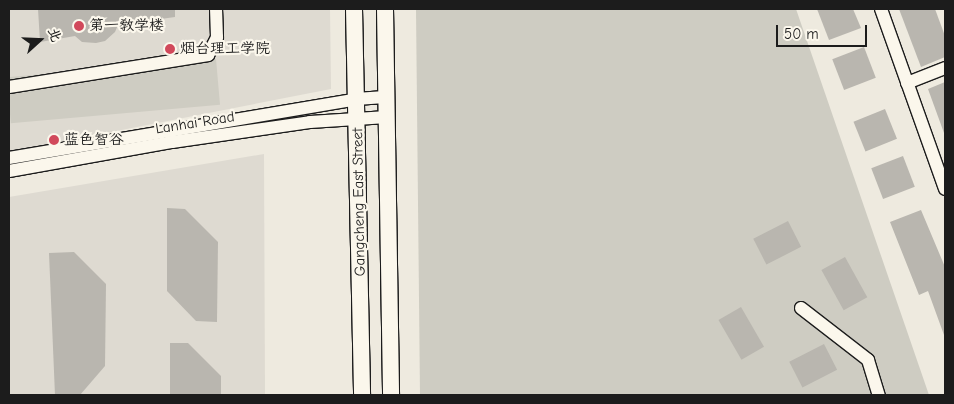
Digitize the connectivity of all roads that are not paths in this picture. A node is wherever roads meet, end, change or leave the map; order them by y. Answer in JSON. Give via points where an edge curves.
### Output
{"nodes":[{"id":1,"x":216,"y":9,"type":"edge"},
{"id":2,"x":354,"y":9,"type":"edge"},
{"id":3,"x":385,"y":9,"type":"edge"},
{"id":4,"x":881,"y":9,"type":"edge"},
{"id":5,"x":945,"y":68,"type":"edge"},
{"id":6,"x":907,"y":83,"type":"junction"},
{"id":7,"x":9,"y":87,"type":"edge"},
{"id":8,"x":385,"y":97,"type":"junction"},
{"id":9,"x":356,"y":99,"type":"junction"},
{"id":10,"x":386,"y":117,"type":"junction"},
{"id":11,"x":357,"y":120,"type":"junction"},
{"id":12,"x":9,"y":158,"type":"edge"},
{"id":13,"x":9,"y":171,"type":"edge"},
{"id":14,"x":945,"y":189,"type":"edge"},
{"id":15,"x":801,"y":308,"type":"dead end"},
{"id":16,"x":362,"y":395,"type":"edge"},
{"id":17,"x":391,"y":395,"type":"edge"},
{"id":18,"x":879,"y":395,"type":"edge"}],
"edges":[{"from":1,"to":7,"type":"street","via":[[217,37],[208,54]]},
{"from":2,"to":9,"type":"main road","name":"Gangcheng East Street"},
{"from":3,"to":8,"type":"main road","name":"Gangcheng East Street"},
{"from":4,"to":6,"type":"street"},
{"from":5,"to":6,"type":"street"},
{"from":6,"to":14,"type":"street"},
{"from":8,"to":9,"type":"street","name":"Lanhai Road"},
{"from":8,"to":10,"type":"main road","name":"Gangcheng East Street"},
{"from":9,"to":11,"type":"main road","name":"Gangcheng East Street"},
{"from":9,"to":12,"type":"street","name":"Lanhai Road"},
{"from":10,"to":11,"type":"street","name":"Lanhai Road"},
{"from":10,"to":17,"type":"main road","name":"Gangcheng East Street"},
{"from":11,"to":13,"type":"street","name":"Lanhai Road","via":[[310,122]]},
{"from":11,"to":16,"type":"main road","name":"Gangcheng East Street"},
{"from":15,"to":18,"type":"street","via":[[868,360]]}]}
